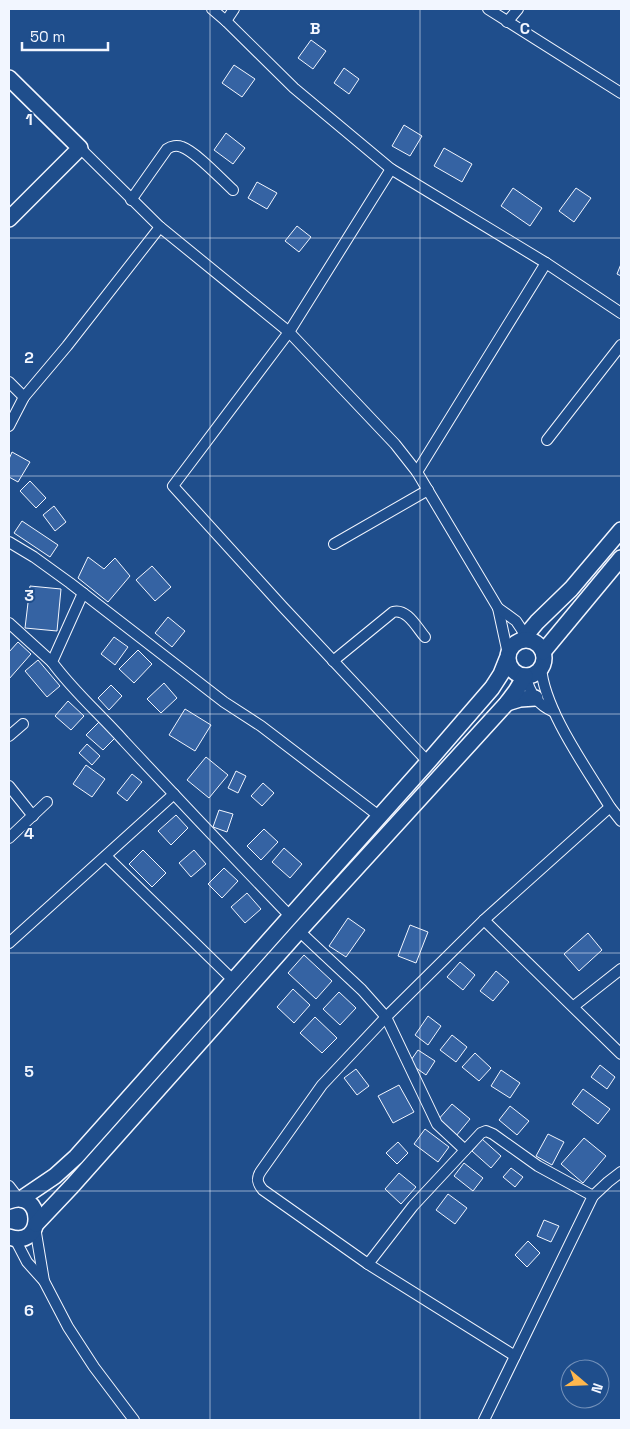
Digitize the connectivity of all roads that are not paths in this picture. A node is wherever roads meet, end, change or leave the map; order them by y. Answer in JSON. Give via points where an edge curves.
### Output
{"nodes":[{"id":1,"x":212,"y":9,"type":"edge"},
{"id":2,"x":234,"y":9,"type":"edge"},
{"id":3,"x":488,"y":9,"type":"edge"},
{"id":4,"x":518,"y":9,"type":"edge"},
{"id":5,"x":226,"y":21,"type":"junction"},
{"id":6,"x":507,"y":22,"type":"junction"},
{"id":7,"x":9,"y":78,"type":"edge"},
{"id":8,"x":621,"y":93,"type":"edge"},
{"id":9,"x":80,"y":148,"type":"junction"},
{"id":10,"x":391,"y":169,"type":"junction"},
{"id":11,"x":233,"y":190,"type":"dead end"},
{"id":12,"x":131,"y":200,"type":"junction"},
{"id":13,"x":9,"y":219,"type":"edge"},
{"id":14,"x":160,"y":227,"type":"junction"},
{"id":15,"x":546,"y":263,"type":"junction"},
{"id":16,"x":621,"y":313,"type":"edge"},
{"id":17,"x":289,"y":332,"type":"junction"},
{"id":18,"x":621,"y":345,"type":"edge"},
{"id":19,"x":9,"y":382,"type":"edge"},
{"id":20,"x":24,"y":397,"type":"junction"},
{"id":21,"x":9,"y":426,"type":"edge"},
{"id":22,"x":548,"y":440,"type":"dead end"},
{"id":23,"x":417,"y":472,"type":"junction"},
{"id":24,"x":428,"y":490,"type":"junction"},
{"id":25,"x":621,"y":530,"type":"edge"},
{"id":26,"x":9,"y":542,"type":"edge"},
{"id":27,"x":334,"y":544,"type":"dead end"},
{"id":28,"x":620,"y":561,"type":"edge"},
{"id":29,"x":83,"y":593,"type":"junction"},
{"id":30,"x":498,"y":608,"type":"junction"},
{"id":31,"x":9,"y":623,"type":"edge"},
{"id":32,"x":425,"y":638,"type":"dead end"},
{"id":33,"x":526,"y":638,"type":"junction"},
{"id":34,"x":508,"y":656,"type":"junction"},
{"id":35,"x":542,"y":659,"type":"junction"},
{"id":36,"x":333,"y":661,"type":"junction"},
{"id":37,"x":52,"y":662,"type":"junction"},
{"id":38,"x":526,"y":676,"type":"junction"},
{"id":39,"x":535,"y":698,"type":"junction"},
{"id":40,"x":506,"y":703,"type":"junction"},
{"id":41,"x":554,"y":712,"type":"junction"},
{"id":42,"x":22,"y":724,"type":"dead end"},
{"id":43,"x":9,"y":736,"type":"edge"},
{"id":44,"x":428,"y":762,"type":"junction"},
{"id":45,"x":9,"y":786,"type":"edge"},
{"id":46,"x":174,"y":794,"type":"junction"},
{"id":47,"x":47,"y":802,"type":"dead end"},
{"id":48,"x":610,"y":807,"type":"junction"},
{"id":49,"x":32,"y":816,"type":"junction"},
{"id":50,"x":380,"y":816,"type":"junction"},
{"id":51,"x":621,"y":821,"type":"edge"},
{"id":52,"x":9,"y":838,"type":"edge"},
{"id":53,"x":106,"y":856,"type":"junction"},
{"id":54,"x":290,"y":916,"type":"junction"},
{"id":55,"x":484,"y":920,"type":"junction"},
{"id":56,"x":299,"y":931,"type":"junction"},
{"id":57,"x":9,"y":943,"type":"edge"},
{"id":58,"x":621,"y":969,"type":"edge"},
{"id":59,"x":232,"y":980,"type":"junction"},
{"id":60,"x":574,"y":1006,"type":"junction"},
{"id":61,"x":386,"y":1017,"type":"junction"},
{"id":62,"x":621,"y":1054,"type":"edge"},
{"id":63,"x":465,"y":1150,"type":"junction"},
{"id":64,"x":621,"y":1172,"type":"edge"},
{"id":65,"x":9,"y":1186,"type":"edge"},
{"id":66,"x":593,"y":1196,"type":"junction"},
{"id":67,"x":16,"y":1199,"type":"edge"},
{"id":68,"x":36,"y":1225,"type":"junction"},
{"id":69,"x":12,"y":1239,"type":"edge"},
{"id":70,"x":368,"y":1264,"type":"junction"},
{"id":71,"x":44,"y":1282,"type":"junction"},
{"id":72,"x":514,"y":1356,"type":"junction"},
{"id":73,"x":134,"y":1420,"type":"edge"},
{"id":74,"x":484,"y":1420,"type":"edge"}],
"edges":[{"from":1,"to":5,"type":"street"},
{"from":2,"to":5,"type":"street"},
{"from":3,"to":6,"type":"street"},
{"from":4,"to":6,"type":"street"},
{"from":5,"to":10,"type":"street","via":[[294,88]]},
{"from":6,"to":8,"type":"street"},
{"from":7,"to":9,"type":"street"},
{"from":9,"to":12,"type":"street"},
{"from":9,"to":13,"type":"street"},
{"from":10,"to":15,"type":"street"},
{"from":10,"to":17,"type":"street"},
{"from":11,"to":12,"type":"street","via":[[182,147],[170,147]]},
{"from":12,"to":14,"type":"street"},
{"from":14,"to":17,"type":"street"},
{"from":14,"to":20,"type":"street"},
{"from":15,"to":16,"type":"street"},
{"from":15,"to":23,"type":"street"},
{"from":17,"to":23,"type":"street","via":[[395,444]]},
{"from":17,"to":36,"type":"street","via":[[173,486]]},
{"from":18,"to":22,"type":"street"},
{"from":19,"to":20,"type":"street"},
{"from":20,"to":21,"type":"street"},
{"from":23,"to":24,"type":"street"},
{"from":24,"to":27,"type":"street"},
{"from":24,"to":30,"type":"street"},
{"from":25,"to":33,"type":"street"},
{"from":26,"to":29,"type":"street"},
{"from":28,"to":35,"type":"street"},
{"from":29,"to":37,"type":"street"},
{"from":29,"to":50,"type":"street","via":[[224,702]]},
{"from":30,"to":33,"type":"street","via":[[516,621]]},
{"from":30,"to":34,"type":"street"},
{"from":31,"to":37,"type":"street"},
{"from":32,"to":36,"type":"street","via":[[406,614],[392,612]]},
{"from":33,"to":34,"type":"street","via":[[516,642]]},
{"from":33,"to":35,"type":"street","via":[[537,644]]},
{"from":34,"to":38,"type":"street","via":[[513,671]]},
{"from":34,"to":44,"type":"street","via":[[492,688]]},
{"from":35,"to":38,"type":"street","via":[[535,673]]},
{"from":35,"to":41,"type":"street","via":[[544,688]]},
{"from":36,"to":44,"type":"street"},
{"from":37,"to":46,"type":"street"},
{"from":38,"to":39,"type":"street"},
{"from":38,"to":40,"type":"street"},
{"from":39,"to":40,"type":"street","via":[[520,698]]},
{"from":39,"to":41,"type":"street"},
{"from":40,"to":56,"type":"street"},
{"from":41,"to":48,"type":"street"},
{"from":42,"to":43,"type":"street"},
{"from":44,"to":50,"type":"street"},
{"from":45,"to":49,"type":"street"},
{"from":46,"to":53,"type":"street"},
{"from":46,"to":54,"type":"street"},
{"from":47,"to":49,"type":"street"},
{"from":48,"to":51,"type":"street"},
{"from":48,"to":55,"type":"street"},
{"from":49,"to":52,"type":"street"},
{"from":50,"to":54,"type":"street"},
{"from":53,"to":57,"type":"street"},
{"from":53,"to":59,"type":"street"},
{"from":54,"to":59,"type":"street"},
{"from":55,"to":60,"type":"street"},
{"from":55,"to":61,"type":"street"},
{"from":56,"to":61,"type":"street"},
{"from":56,"to":68,"type":"street"},
{"from":58,"to":60,"type":"street"},
{"from":59,"to":67,"type":"street","via":[[76,1157],[55,1176]]},
{"from":60,"to":62,"type":"street"},
{"from":61,"to":63,"type":"street","via":[[436,1124]]},
{"from":61,"to":70,"type":"street","via":[[322,1085],[257,1180],[263,1190]]},
{"from":63,"to":66,"type":"street","via":[[486,1131],[538,1166]]},
{"from":63,"to":70,"type":"street","via":[[413,1206]]},
{"from":64,"to":66,"type":"street"},
{"from":65,"to":67,"type":"street"},
{"from":66,"to":72,"type":"street"},
{"from":67,"to":68,"type":"street","via":[[27,1201],[36,1211]]},
{"from":68,"to":69,"type":"street","via":[[27,1236]]},
{"from":68,"to":71,"type":"street"},
{"from":69,"to":71,"type":"street"},
{"from":70,"to":72,"type":"street"},
{"from":71,"to":73,"type":"street","via":[[94,1368]]},
{"from":72,"to":74,"type":"street"}]}
